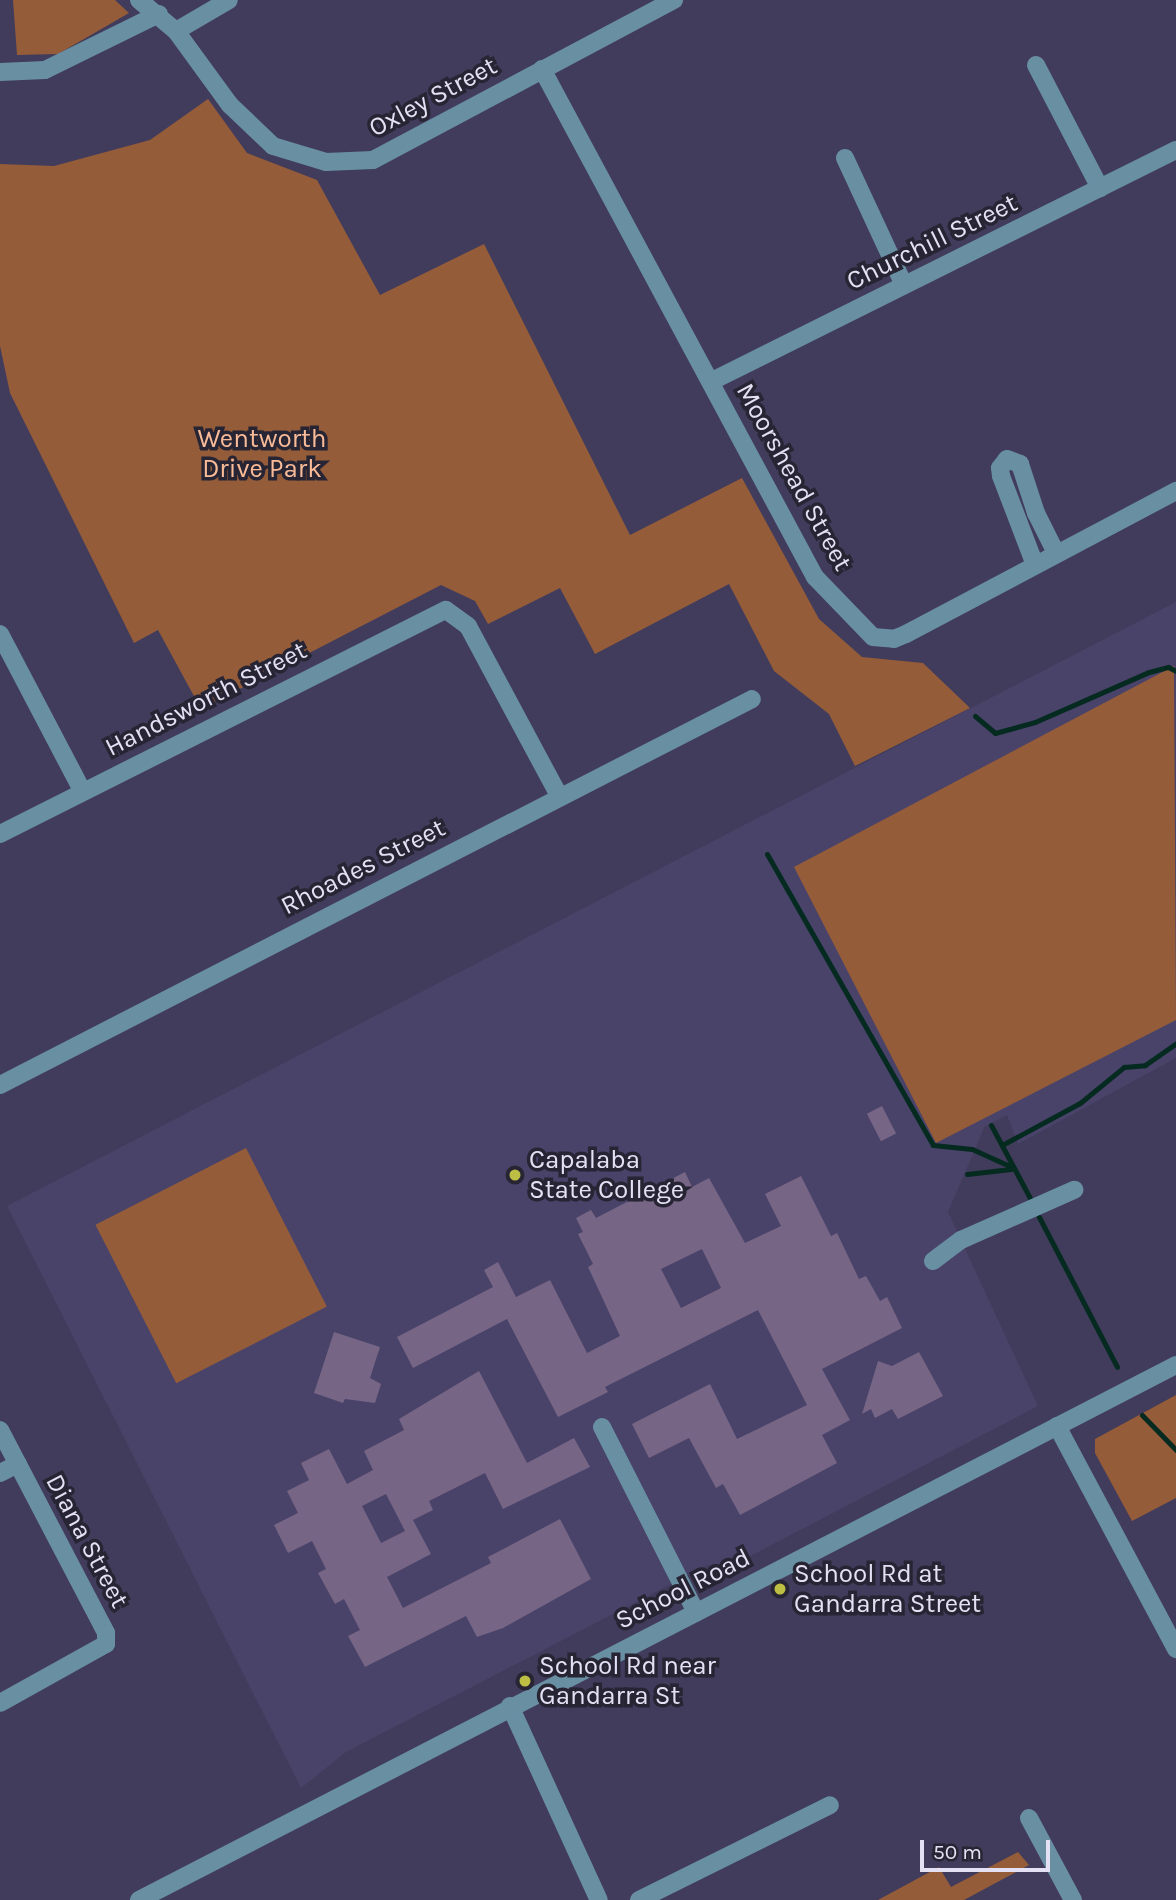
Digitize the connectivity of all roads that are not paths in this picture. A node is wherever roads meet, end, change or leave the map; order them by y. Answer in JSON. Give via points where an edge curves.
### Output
{"nodes":[{"id":1,"x":139,"y":0,"type":"edge"},
{"id":2,"x":229,"y":0,"type":"edge"},
{"id":3,"x":674,"y":0,"type":"edge"},
{"id":4,"x":159,"y":14,"type":"junction"},
{"id":5,"x":176,"y":31,"type":"junction"},
{"id":6,"x":1036,"y":65,"type":"dead end"},
{"id":7,"x":542,"y":69,"type":"junction"},
{"id":8,"x":0,"y":72,"type":"edge"},
{"id":9,"x":1176,"y":150,"type":"edge"},
{"id":10,"x":845,"y":159,"type":"dead end"},
{"id":11,"x":1100,"y":188,"type":"junction"},
{"id":12,"x":904,"y":285,"type":"junction"},
{"id":13,"x":712,"y":381,"type":"junction"},
{"id":14,"x":1176,"y":491,"type":"edge"},
{"id":15,"x":1056,"y":553,"type":"junction"},
{"id":16,"x":1035,"y":565,"type":"junction"},
{"id":17,"x":0,"y":634,"type":"edge"},
{"id":18,"x":752,"y":699,"type":"dead end"},
{"id":19,"x":82,"y":790,"type":"junction"},
{"id":20,"x":559,"y":796,"type":"junction"},
{"id":21,"x":0,"y":834,"type":"edge"},
{"id":22,"x":0,"y":1085,"type":"edge"},
{"id":23,"x":1074,"y":1189,"type":"dead end"},
{"id":24,"x":933,"y":1261,"type":"dead end"},
{"id":25,"x":1176,"y":1365,"type":"edge"},
{"id":26,"x":1057,"y":1426,"type":"junction"},
{"id":27,"x":602,"y":1427,"type":"dead end"},
{"id":28,"x":0,"y":1430,"type":"edge"},
{"id":29,"x":18,"y":1464,"type":"junction"},
{"id":30,"x":0,"y":1473,"type":"edge"},
{"id":31,"x":696,"y":1612,"type":"junction"},
{"id":32,"x":1176,"y":1649,"type":"edge"},
{"id":33,"x":0,"y":1703,"type":"edge"},
{"id":34,"x":510,"y":1706,"type":"junction"},
{"id":35,"x":830,"y":1805,"type":"dead end"},
{"id":36,"x":1029,"y":1818,"type":"dead end"},
{"id":37,"x":139,"y":1900,"type":"edge"},
{"id":38,"x":599,"y":1900,"type":"edge"},
{"id":39,"x":639,"y":1900,"type":"edge"},
{"id":40,"x":1073,"y":1900,"type":"edge"}],
"edges":[{"from":1,"to":4,"type":"street","name":"Oxley Street"},
{"from":2,"to":5,"type":"street"},
{"from":3,"to":7,"type":"street","name":"Oxley Street"},
{"from":4,"to":5,"type":"street","name":"Oxley Street"},
{"from":4,"to":8,"type":"street","via":[[45,70]]},
{"from":5,"to":7,"type":"street","name":"Oxley Street","via":[[230,105],[273,146],[326,162],[373,160]]},
{"from":6,"to":11,"type":"street"},
{"from":7,"to":13,"type":"street","name":"Moorshead Street"},
{"from":9,"to":11,"type":"street","name":"Churchill Street"},
{"from":10,"to":12,"type":"street"},
{"from":11,"to":12,"type":"street","name":"Churchill Street"},
{"from":12,"to":13,"type":"street","name":"Churchill Street"},
{"from":13,"to":16,"type":"street","name":"Moorshead Street","via":[[815,577],[873,637],[894,639],[906,634]]},
{"from":14,"to":15,"type":"street","name":"Moorshead Street"},
{"from":15,"to":16,"type":"street","name":"Moorshead Street"},
{"from":15,"to":16,"type":"street","via":[[1036,513],[1020,464],[1007,459],[1000,468],[1001,476]]},
{"from":17,"to":19,"type":"street"},
{"from":18,"to":20,"type":"street","name":"Rhoades Street"},
{"from":19,"to":20,"type":"street","name":"Handsworth Street","via":[[437,612],[454,612],[468,626]]},
{"from":19,"to":21,"type":"street","name":"Handsworth Street"},
{"from":20,"to":22,"type":"street","name":"Rhoades Street"},
{"from":23,"to":24,"type":"street","via":[[961,1240]]},
{"from":25,"to":26,"type":"street","name":"School Road"},
{"from":26,"to":31,"type":"street","name":"School Road"},
{"from":26,"to":32,"type":"street"},
{"from":27,"to":31,"type":"street"},
{"from":28,"to":29,"type":"street","name":"Diana Street"},
{"from":29,"to":30,"type":"street"},
{"from":29,"to":33,"type":"street","name":"Diana Street","via":[[106,1633],[106,1644]]},
{"from":31,"to":34,"type":"street","name":"School Road"},
{"from":34,"to":37,"type":"street","name":"School Road"},
{"from":34,"to":38,"type":"street"},
{"from":35,"to":39,"type":"street"},
{"from":36,"to":40,"type":"street"}]}
